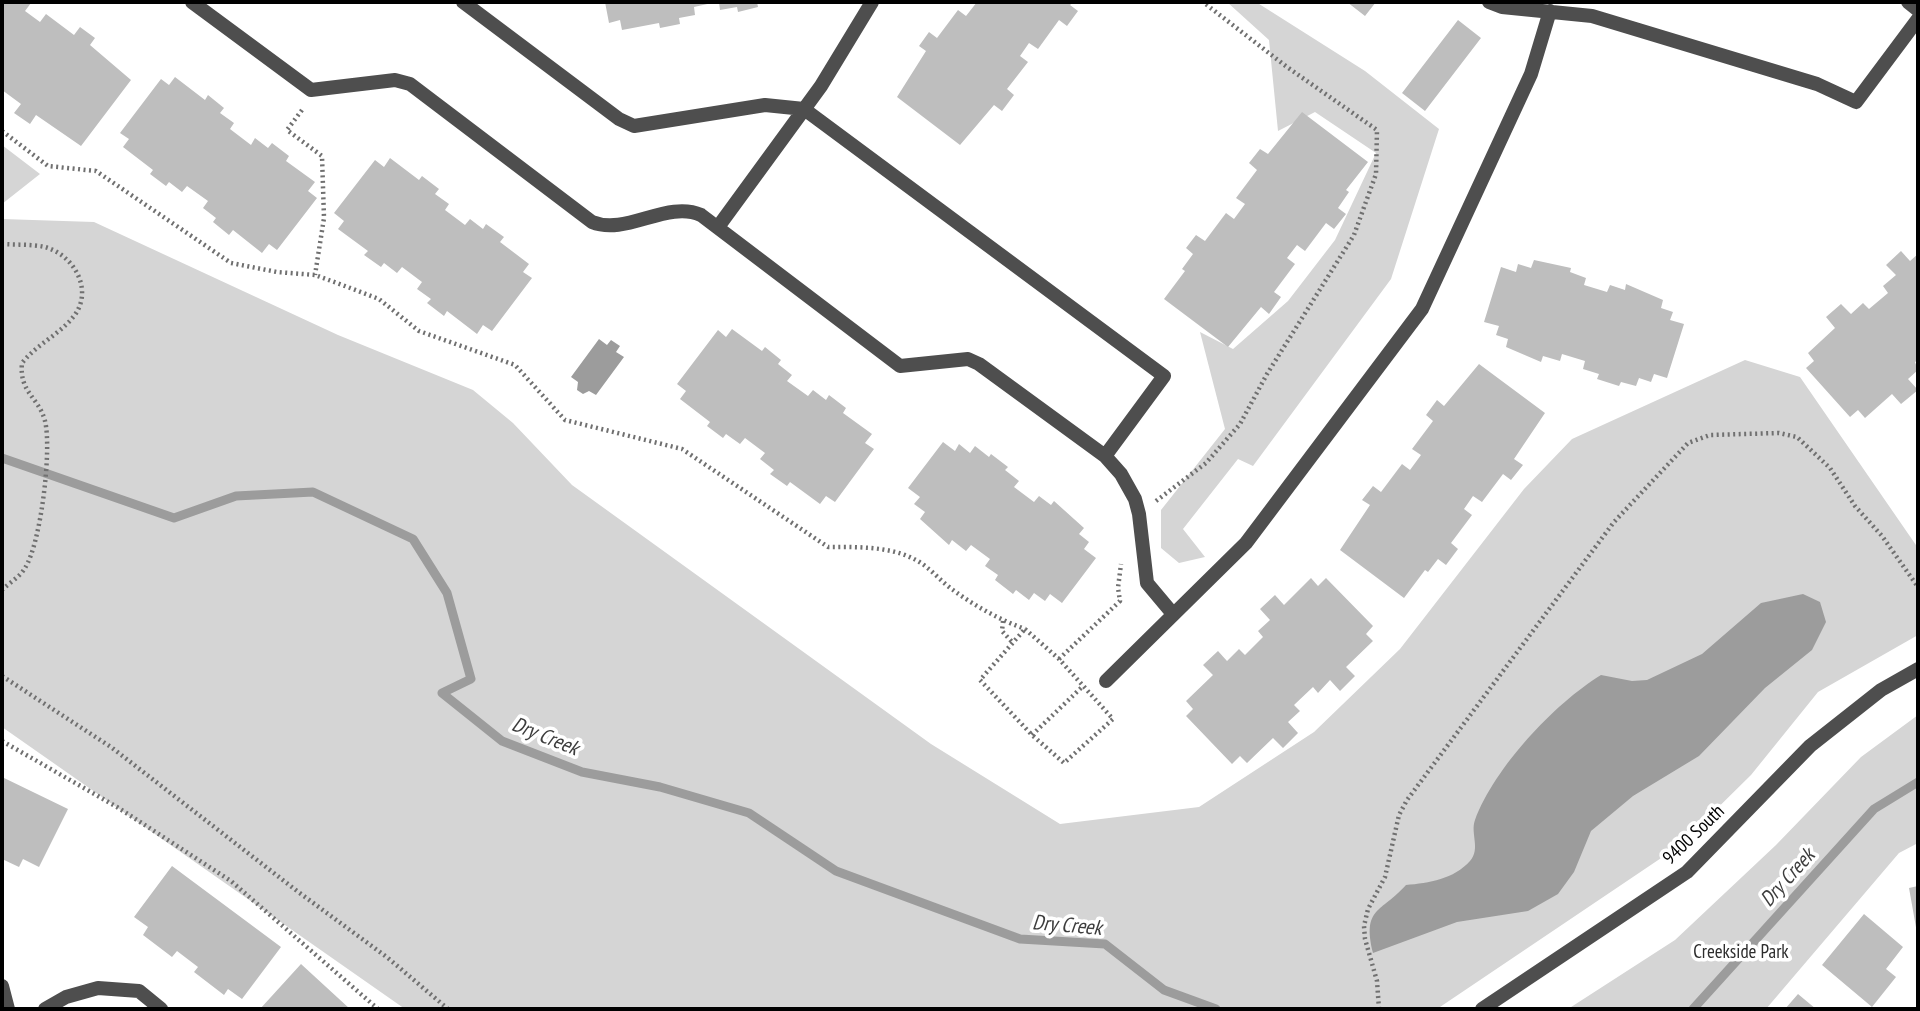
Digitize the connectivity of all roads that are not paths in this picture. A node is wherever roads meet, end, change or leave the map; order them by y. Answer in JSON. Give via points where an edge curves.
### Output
{"nodes":[{"id":1,"x":192,"y":2,"type":"edge"},
{"id":2,"x":463,"y":2,"type":"edge"},
{"id":3,"x":872,"y":2,"type":"edge"},
{"id":4,"x":1489,"y":2,"type":"edge"},
{"id":5,"x":1908,"y":2,"type":"edge"},
{"id":6,"x":1918,"y":10,"type":"edge"},
{"id":7,"x":1550,"y":11,"type":"junction"},
{"id":8,"x":1918,"y":19,"type":"edge"},
{"id":9,"x":804,"y":109,"type":"junction"},
{"id":10,"x":718,"y":227,"type":"junction"},
{"id":11,"x":1105,"y":456,"type":"junction"},
{"id":12,"x":1173,"y":614,"type":"junction"},
{"id":13,"x":1918,"y":669,"type":"edge"},
{"id":14,"x":1105,"y":681,"type":"dead end"},
{"id":15,"x":2,"y":986,"type":"edge"},
{"id":16,"x":8,"y":1009,"type":"edge"},
{"id":17,"x":45,"y":1009,"type":"edge"},
{"id":18,"x":161,"y":1009,"type":"edge"},
{"id":19,"x":1482,"y":1009,"type":"edge"}],
"edges":[{"from":1,"to":10,"type":"street","via":[[311,90],[395,80],[410,84],[592,222],[609,225],[688,211]]},
{"from":2,"to":9,"type":"street","via":[[634,126],[765,105]]},
{"from":3,"to":9,"type":"street"},
{"from":4,"to":7,"type":"street"},
{"from":5,"to":6,"type":"street"},
{"from":7,"to":8,"type":"street","via":[[1592,16],[1817,84],[1856,103]]},
{"from":7,"to":12,"type":"street","via":[[1531,74],[1422,309],[1246,543]]},
{"from":9,"to":10,"type":"street"},
{"from":9,"to":11,"type":"street","via":[[1164,376]]},
{"from":10,"to":11,"type":"street","via":[[895,363],[974,360]]},
{"from":11,"to":12,"type":"street","via":[[1135,499],[1147,583]]},
{"from":12,"to":14,"type":"street"},
{"from":13,"to":19,"type":"street","name":"9400 South","via":[[1881,690],[1810,746],[1687,872]]},
{"from":15,"to":16,"type":"street"},
{"from":17,"to":18,"type":"street","via":[[98,988],[139,991]]}]}
